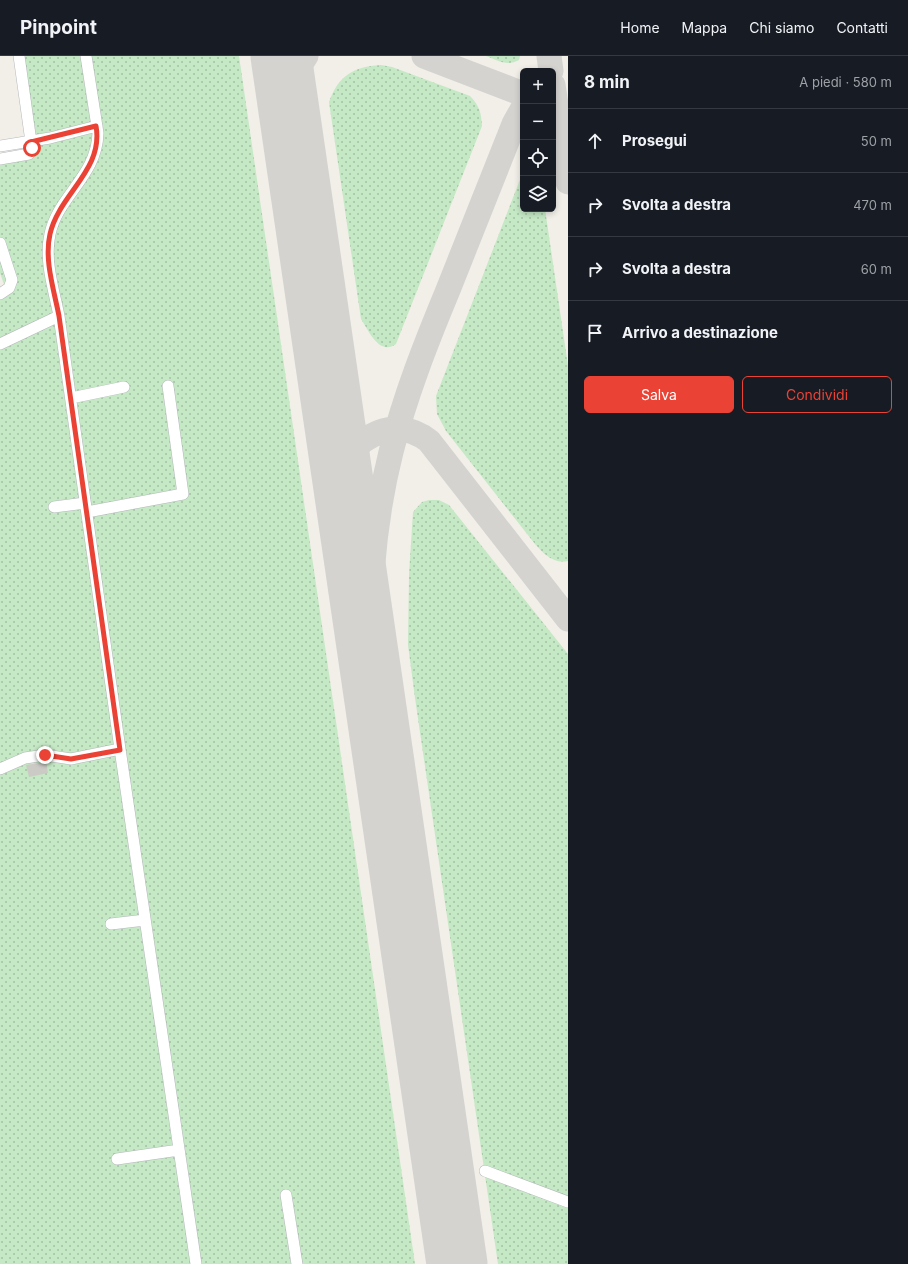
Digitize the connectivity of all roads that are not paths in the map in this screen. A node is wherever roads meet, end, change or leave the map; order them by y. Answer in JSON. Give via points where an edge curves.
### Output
{"nodes":[{"id":1,"x":19,"y":56,"type":"edge"},
{"id":2,"x":86,"y":56,"type":"edge"},
{"id":3,"x":96,"y":126,"type":"junction"},
{"id":4,"x":31,"y":142,"type":"junction"},
{"id":5,"x":0,"y":146,"type":"edge"},
{"id":6,"x":0,"y":159,"type":"edge"},
{"id":7,"x":0,"y":243,"type":"edge"},
{"id":8,"x":0,"y":294,"type":"edge"},
{"id":9,"x":59,"y":316,"type":"junction"},
{"id":10,"x":0,"y":344,"type":"edge"},
{"id":11,"x":168,"y":386,"type":"dead end"},
{"id":12,"x":124,"y":388,"type":"dead end"},
{"id":13,"x":70,"y":398,"type":"junction"},
{"id":14,"x":54,"y":507,"type":"dead end"},
{"id":15,"x":86,"y":507,"type":"junction"},
{"id":16,"x":120,"y":750,"type":"junction"},
{"id":17,"x":0,"y":769,"type":"edge"},
{"id":18,"x":145,"y":920,"type":"junction"},
{"id":19,"x":112,"y":924,"type":"dead end"},
{"id":20,"x":179,"y":1150,"type":"junction"},
{"id":21,"x":117,"y":1159,"type":"dead end"},
{"id":22,"x":485,"y":1171,"type":"dead end"},
{"id":23,"x":286,"y":1194,"type":"dead end"},
{"id":24,"x":568,"y":1202,"type":"edge"},
{"id":25,"x":196,"y":1264,"type":"edge"},
{"id":26,"x":297,"y":1264,"type":"edge"}],
"edges":[{"from":1,"to":4,"type":"street"},
{"from":2,"to":3,"type":"street"},
{"from":3,"to":4,"type":"street"},
{"from":3,"to":9,"type":"street","via":[[98,141],[90,166],[62,207],[50,233],[49,261]]},
{"from":4,"to":5,"type":"street"},
{"from":4,"to":6,"type":"street","via":[[32,152],[29,154]]},
{"from":7,"to":8,"type":"street","via":[[12,280],[9,288]]},
{"from":9,"to":10,"type":"street"},
{"from":9,"to":13,"type":"street"},
{"from":11,"to":15,"type":"street","via":[[182,494]]},
{"from":12,"to":13,"type":"street"},
{"from":13,"to":15,"type":"street"},
{"from":14,"to":15,"type":"street"},
{"from":15,"to":16,"type":"street"},
{"from":16,"to":17,"type":"street","via":[[71,759],[45,755],[25,758]]},
{"from":16,"to":18,"type":"street"},
{"from":18,"to":19,"type":"street"},
{"from":18,"to":20,"type":"street"},
{"from":20,"to":21,"type":"street"},
{"from":20,"to":25,"type":"street"},
{"from":22,"to":24,"type":"street"},
{"from":23,"to":26,"type":"street"}]}
